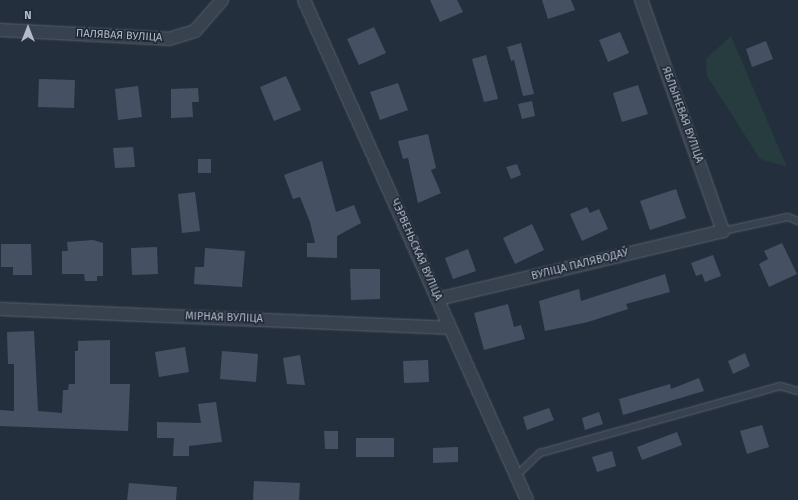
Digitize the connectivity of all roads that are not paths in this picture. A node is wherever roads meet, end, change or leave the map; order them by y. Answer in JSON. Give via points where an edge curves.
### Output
{"nodes":[{"id":1,"x":222,"y":0,"type":"edge"},
{"id":2,"x":304,"y":0,"type":"edge"},
{"id":3,"x":641,"y":0,"type":"edge"},
{"id":4,"x":0,"y":30,"type":"edge"},
{"id":5,"x":798,"y":221,"type":"edge"},
{"id":6,"x":723,"y":231,"type":"junction"},
{"id":7,"x":438,"y":299,"type":"junction"},
{"id":8,"x":0,"y":309,"type":"edge"},
{"id":9,"x":449,"y":328,"type":"junction"},
{"id":10,"x":798,"y":391,"type":"edge"},
{"id":11,"x":517,"y":475,"type":"junction"},
{"id":12,"x":527,"y":500,"type":"edge"}],
"edges":[{"from":1,"to":4,"type":"street","name":"ПАЛЯВАЯ ВУЛІЦА","via":[[195,31],[169,39]]},
{"from":2,"to":7,"type":"street","name":"ЧЭРВЕНЬСКАЯ ВУЛІЦА"},
{"from":3,"to":6,"type":"street","name":"ЯБЛЫНЕВАЯ ВУЛІЦА"},
{"from":5,"to":6,"type":"lane","via":[[788,217]]},
{"from":6,"to":7,"type":"street","name":"ВУЛІЦА ПАЛЯВОДАЎ"},
{"from":7,"to":9,"type":"street","name":"ЧЭРВЕНЬСКАЯ ВУЛІЦА"},
{"from":8,"to":9,"type":"street","name":"МІРНАЯ ВУЛІЦА"},
{"from":9,"to":11,"type":"street","name":"ЧЭРВЕНЬСКАЯ ВУЛІЦА"},
{"from":10,"to":11,"type":"lane","via":[[780,386],[540,453]]},
{"from":11,"to":12,"type":"street","name":"ЧЭРВЕНЬСКАЯ ВУЛІЦА"}]}
